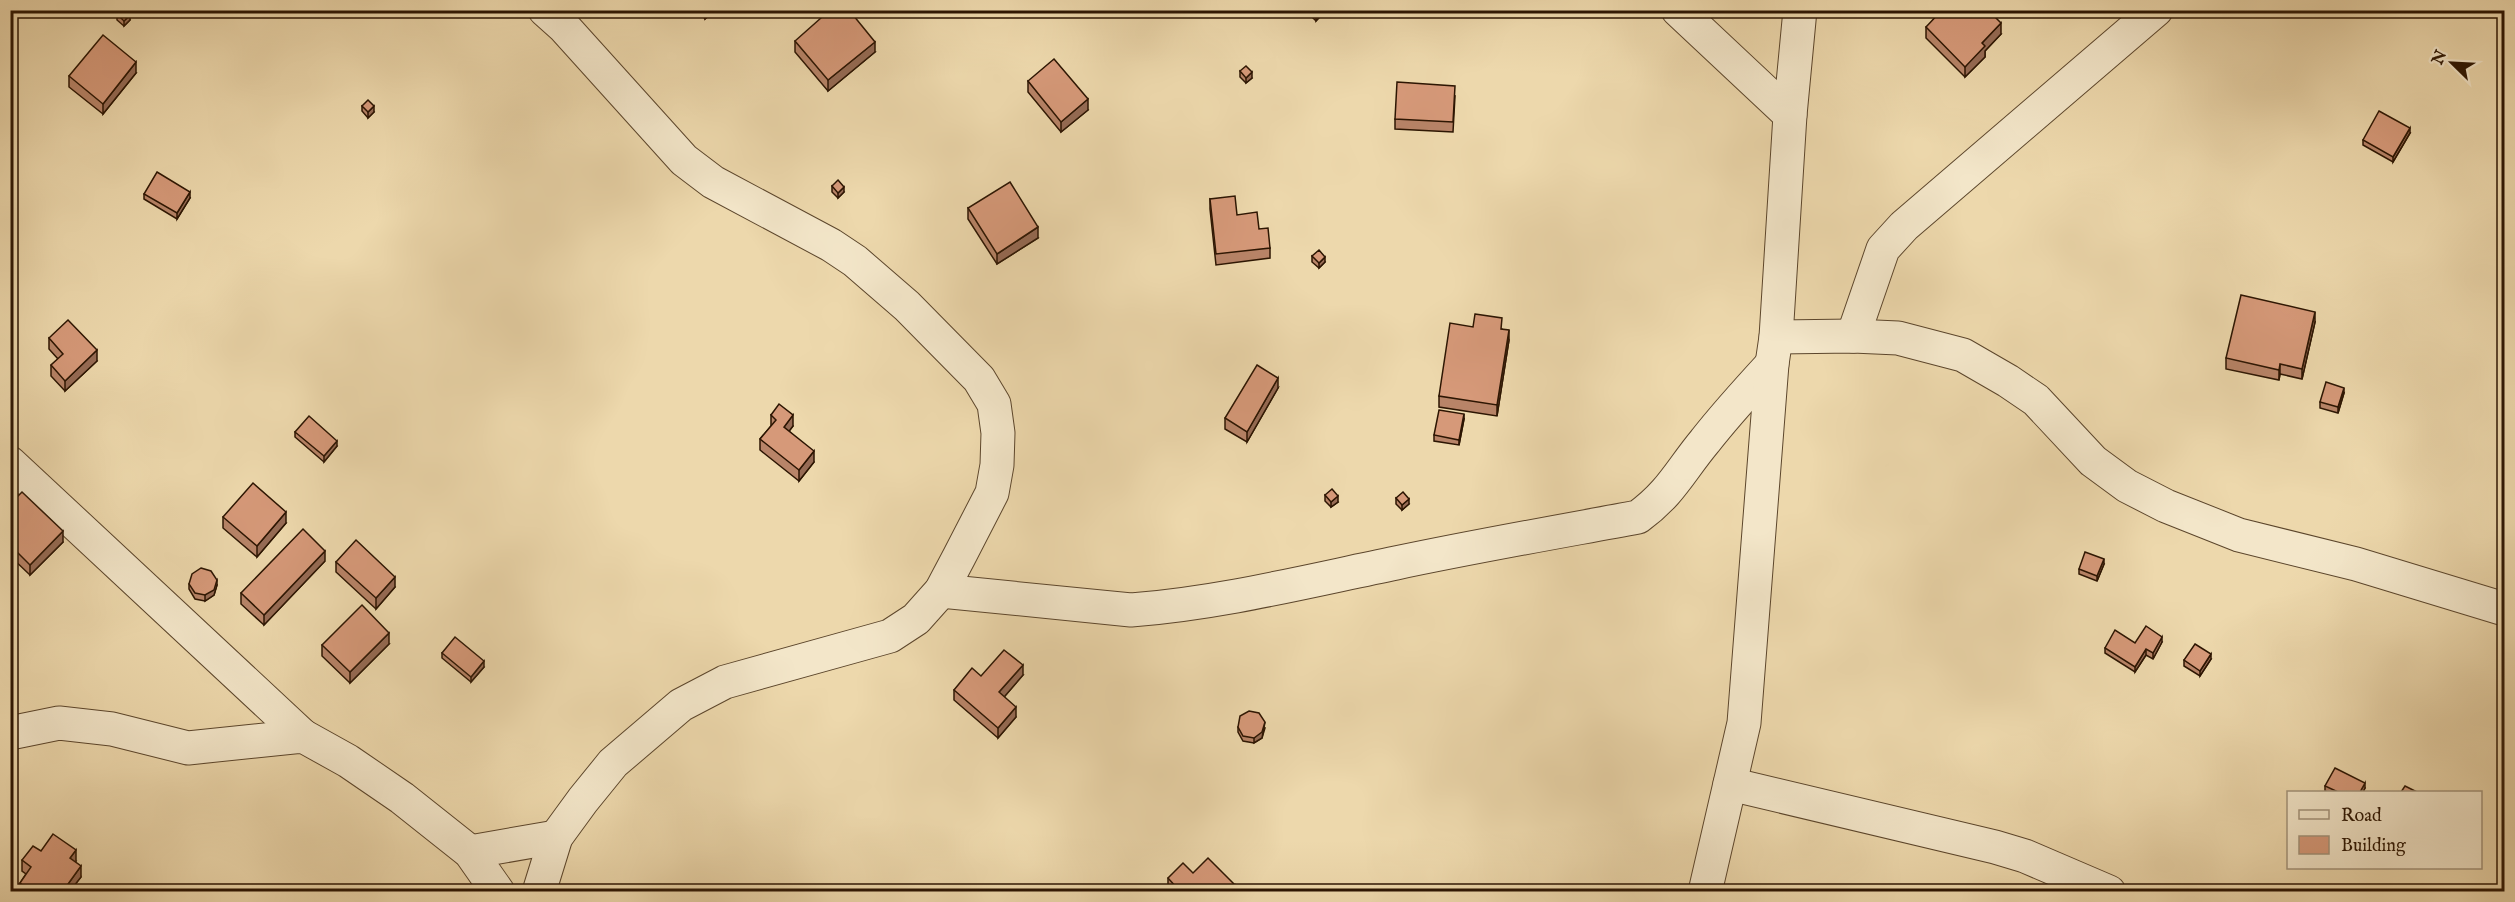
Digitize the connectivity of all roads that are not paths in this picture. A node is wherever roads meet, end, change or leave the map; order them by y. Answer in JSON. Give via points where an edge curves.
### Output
{"nodes":[{"id":1,"x":545,"y":10,"type":"edge"},
{"id":2,"x":1678,"y":10,"type":"edge"},
{"id":3,"x":1800,"y":10,"type":"edge"},
{"id":4,"x":2156,"y":10,"type":"edge"},
{"id":5,"x":1790,"y":115,"type":"junction"},
{"id":6,"x":1853,"y":336,"type":"junction"},
{"id":7,"x":1774,"y":351,"type":"junction"},
{"id":8,"x":10,"y":463,"type":"edge"},
{"id":9,"x":941,"y":591,"type":"junction"},
{"id":10,"x":2505,"y":609,"type":"edge"},
{"id":11,"x":10,"y":734,"type":"edge"},
{"id":12,"x":303,"y":736,"type":"junction"},
{"id":13,"x":1730,"y":784,"type":"junction"},
{"id":14,"x":556,"y":837,"type":"junction"},
{"id":15,"x":470,"y":852,"type":"junction"},
{"id":16,"x":498,"y":891,"type":"edge"},
{"id":17,"x":539,"y":891,"type":"edge"},
{"id":18,"x":1705,"y":891,"type":"edge"},
{"id":19,"x":2109,"y":891,"type":"edge"}],
"edges":[{"from":1,"to":9,"type":"street","via":[[684,160],[713,182],[855,261],[907,306],[979,379],[994,404],[998,465],[992,493]]},
{"from":2,"to":5,"type":"street"},
{"from":3,"to":5,"type":"street"},
{"from":4,"to":6,"type":"street","via":[[1882,249]]},
{"from":5,"to":7,"type":"street"},
{"from":6,"to":7,"type":"street"},
{"from":6,"to":10,"type":"street","via":[[1898,338],[1963,355],[2036,400],[2093,461],[2127,486],[2166,506],[2239,535],[2356,564]]},
{"from":7,"to":9,"type":"street","via":[[1671,488],[1638,517],[1227,598],[1153,608],[1131,610]]},
{"from":7,"to":13,"type":"street","via":[[1744,723]]},
{"from":8,"to":12,"type":"street"},
{"from":9,"to":14,"type":"street","via":[[916,619],[890,636],[725,682],[681,705],[613,763]]},
{"from":11,"to":12,"type":"street","via":[[59,723],[112,729],[188,748]]},
{"from":12,"to":15,"type":"street","via":[[402,798]]},
{"from":13,"to":18,"type":"street"},
{"from":13,"to":19,"type":"street","via":[[1995,847]]},
{"from":14,"to":15,"type":"street"},
{"from":14,"to":17,"type":"street"},
{"from":15,"to":16,"type":"street"}]}
